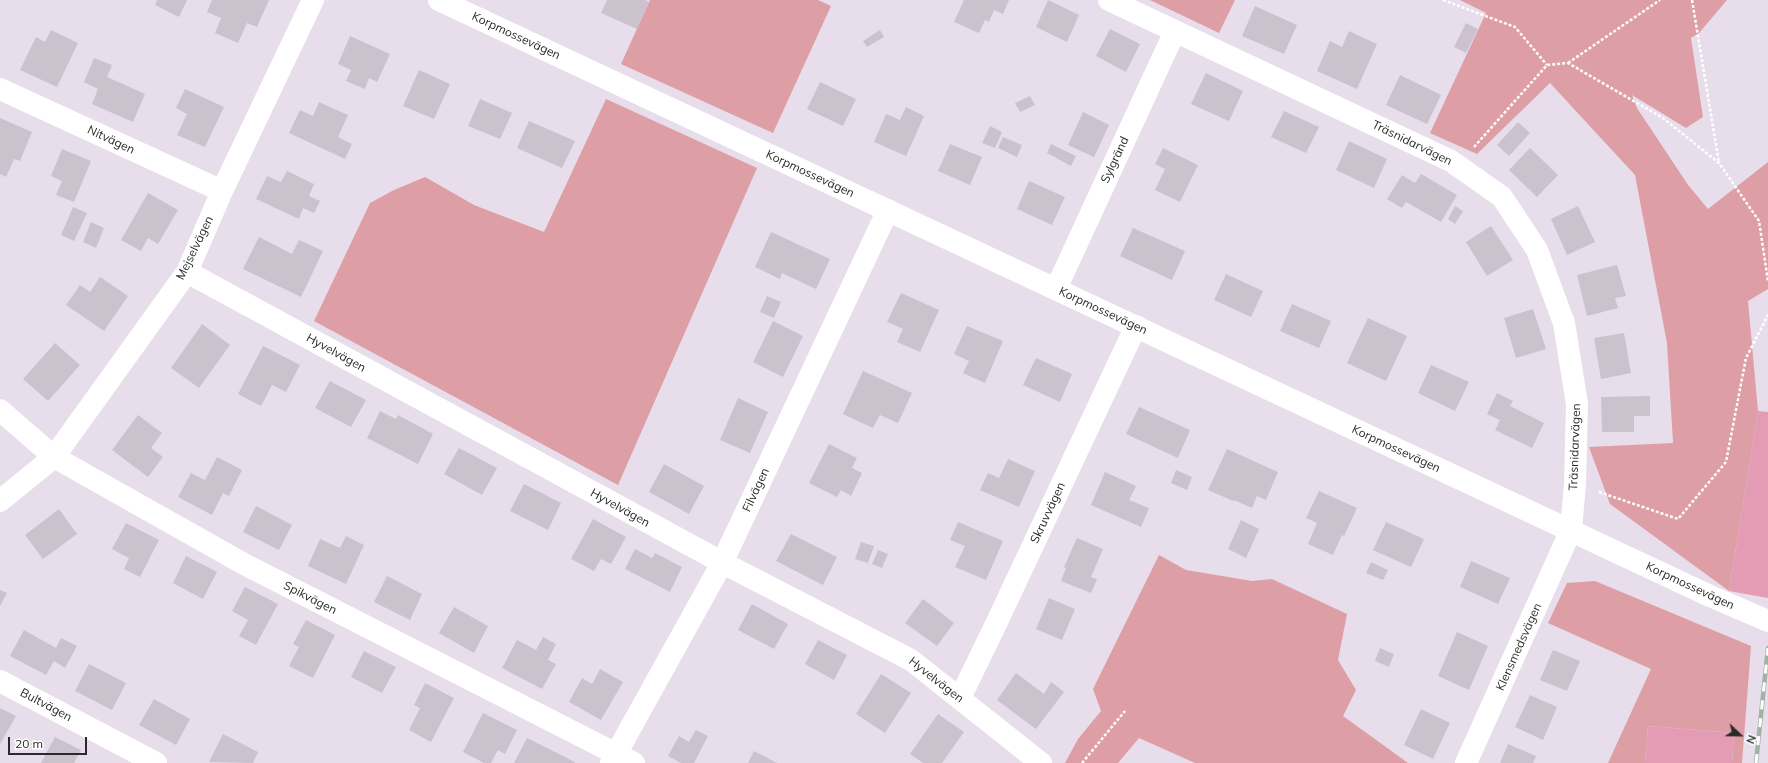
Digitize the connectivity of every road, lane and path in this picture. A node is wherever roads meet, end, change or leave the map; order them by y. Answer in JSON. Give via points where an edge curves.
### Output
{"nodes":[{"id":1,"x":314,"y":0,"type":"edge"},
{"id":2,"x":439,"y":0,"type":"edge"},
{"id":3,"x":1109,"y":0,"type":"edge"},
{"id":4,"x":1443,"y":0,"type":"edge"},
{"id":5,"x":1660,"y":0,"type":"edge"},
{"id":6,"x":1692,"y":0,"type":"edge"},
{"id":7,"x":1175,"y":31,"type":"junction"},
{"id":8,"x":1568,"y":63,"type":"junction"},
{"id":9,"x":1547,"y":64,"type":"junction"},
{"id":10,"x":0,"y":88,"type":"edge"},
{"id":11,"x":1719,"y":163,"type":"junction"},
{"id":12,"x":1458,"y":166,"type":"junction"},
{"id":13,"x":222,"y":191,"type":"junction"},
{"id":14,"x":888,"y":210,"type":"junction"},
{"id":15,"x":187,"y":272,"type":"junction"},
{"id":16,"x":1768,"y":281,"type":"edge"},
{"id":17,"x":1056,"y":289,"type":"junction"},
{"id":18,"x":1768,"y":315,"type":"edge"},
{"id":19,"x":1136,"y":326,"type":"junction"},
{"id":20,"x":0,"y":410,"type":"edge"},
{"id":21,"x":54,"y":457,"type":"junction"},
{"id":22,"x":1596,"y":491,"type":"dead end"},
{"id":23,"x":0,"y":501,"type":"edge"},
{"id":24,"x":1571,"y":530,"type":"junction"},
{"id":25,"x":722,"y":562,"type":"junction"},
{"id":26,"x":1768,"y":621,"type":"edge"},
{"id":27,"x":0,"y":681,"type":"edge"},
{"id":28,"x":960,"y":698,"type":"junction"},
{"id":29,"x":1125,"y":711,"type":"dead end"},
{"id":30,"x":621,"y":760,"type":"edge"},
{"id":31,"x":156,"y":763,"type":"edge"},
{"id":32,"x":1041,"y":763,"type":"edge"},
{"id":33,"x":1082,"y":763,"type":"edge"},
{"id":34,"x":1466,"y":763,"type":"edge"}],
"edges":[{"from":1,"to":13,"type":"street","name":"Mejselvägen"},
{"from":2,"to":14,"type":"street","name":"Korpmossevägen"},
{"from":3,"to":7,"type":"street","name":"Träsnidarvägen"},
{"from":4,"to":9,"type":"path","via":[[1515,27]]},
{"from":5,"to":8,"type":"path"},
{"from":6,"to":11,"type":"path"},
{"from":7,"to":12,"type":"street","name":"Träsnidarvägen"},
{"from":7,"to":17,"type":"street","name":"Sylgränd"},
{"from":8,"to":9,"type":"path"},
{"from":8,"to":11,"type":"path","via":[[1663,118]]},
{"from":9,"to":12,"type":"path"},
{"from":10,"to":13,"type":"street","name":"Nitvägen"},
{"from":11,"to":16,"type":"path","via":[[1758,221]]},
{"from":12,"to":24,"type":"street","name":"Träsnidarvägen","via":[[1502,197],[1537,250],[1564,323],[1577,404]]},
{"from":13,"to":15,"type":"street","name":"Mejselvägen"},
{"from":14,"to":17,"type":"street","name":"Korpmossevägen"},
{"from":14,"to":25,"type":"street","name":"Filvägen"},
{"from":15,"to":21,"type":"street","name":"Mejselvägen"},
{"from":15,"to":25,"type":"street","name":"Hyvelvägen"},
{"from":17,"to":19,"type":"street","name":"Korpmossevägen"},
{"from":18,"to":22,"type":"path","via":[[1746,358],[1726,462],[1678,519]]},
{"from":19,"to":24,"type":"street","name":"Korpmossevägen"},
{"from":19,"to":28,"type":"street","name":"Skruvvägen"},
{"from":20,"to":21,"type":"street","name":"Spikvägen"},
{"from":21,"to":23,"type":"street","name":"Mejselvägen"},
{"from":21,"to":30,"type":"street","name":"Spikvägen","via":[[244,564]]},
{"from":24,"to":26,"type":"street","name":"Korpmossevägen"},
{"from":24,"to":34,"type":"street","name":"Klensmedsvägen"},
{"from":25,"to":28,"type":"street","name":"Hyvelvägen","via":[[911,660]]},
{"from":25,"to":30,"type":"street","name":"Filvägen"},
{"from":27,"to":31,"type":"street","name":"Bultvägen"},
{"from":28,"to":32,"type":"street","name":"Hyvelvägen"},
{"from":29,"to":33,"type":"path"}]}
